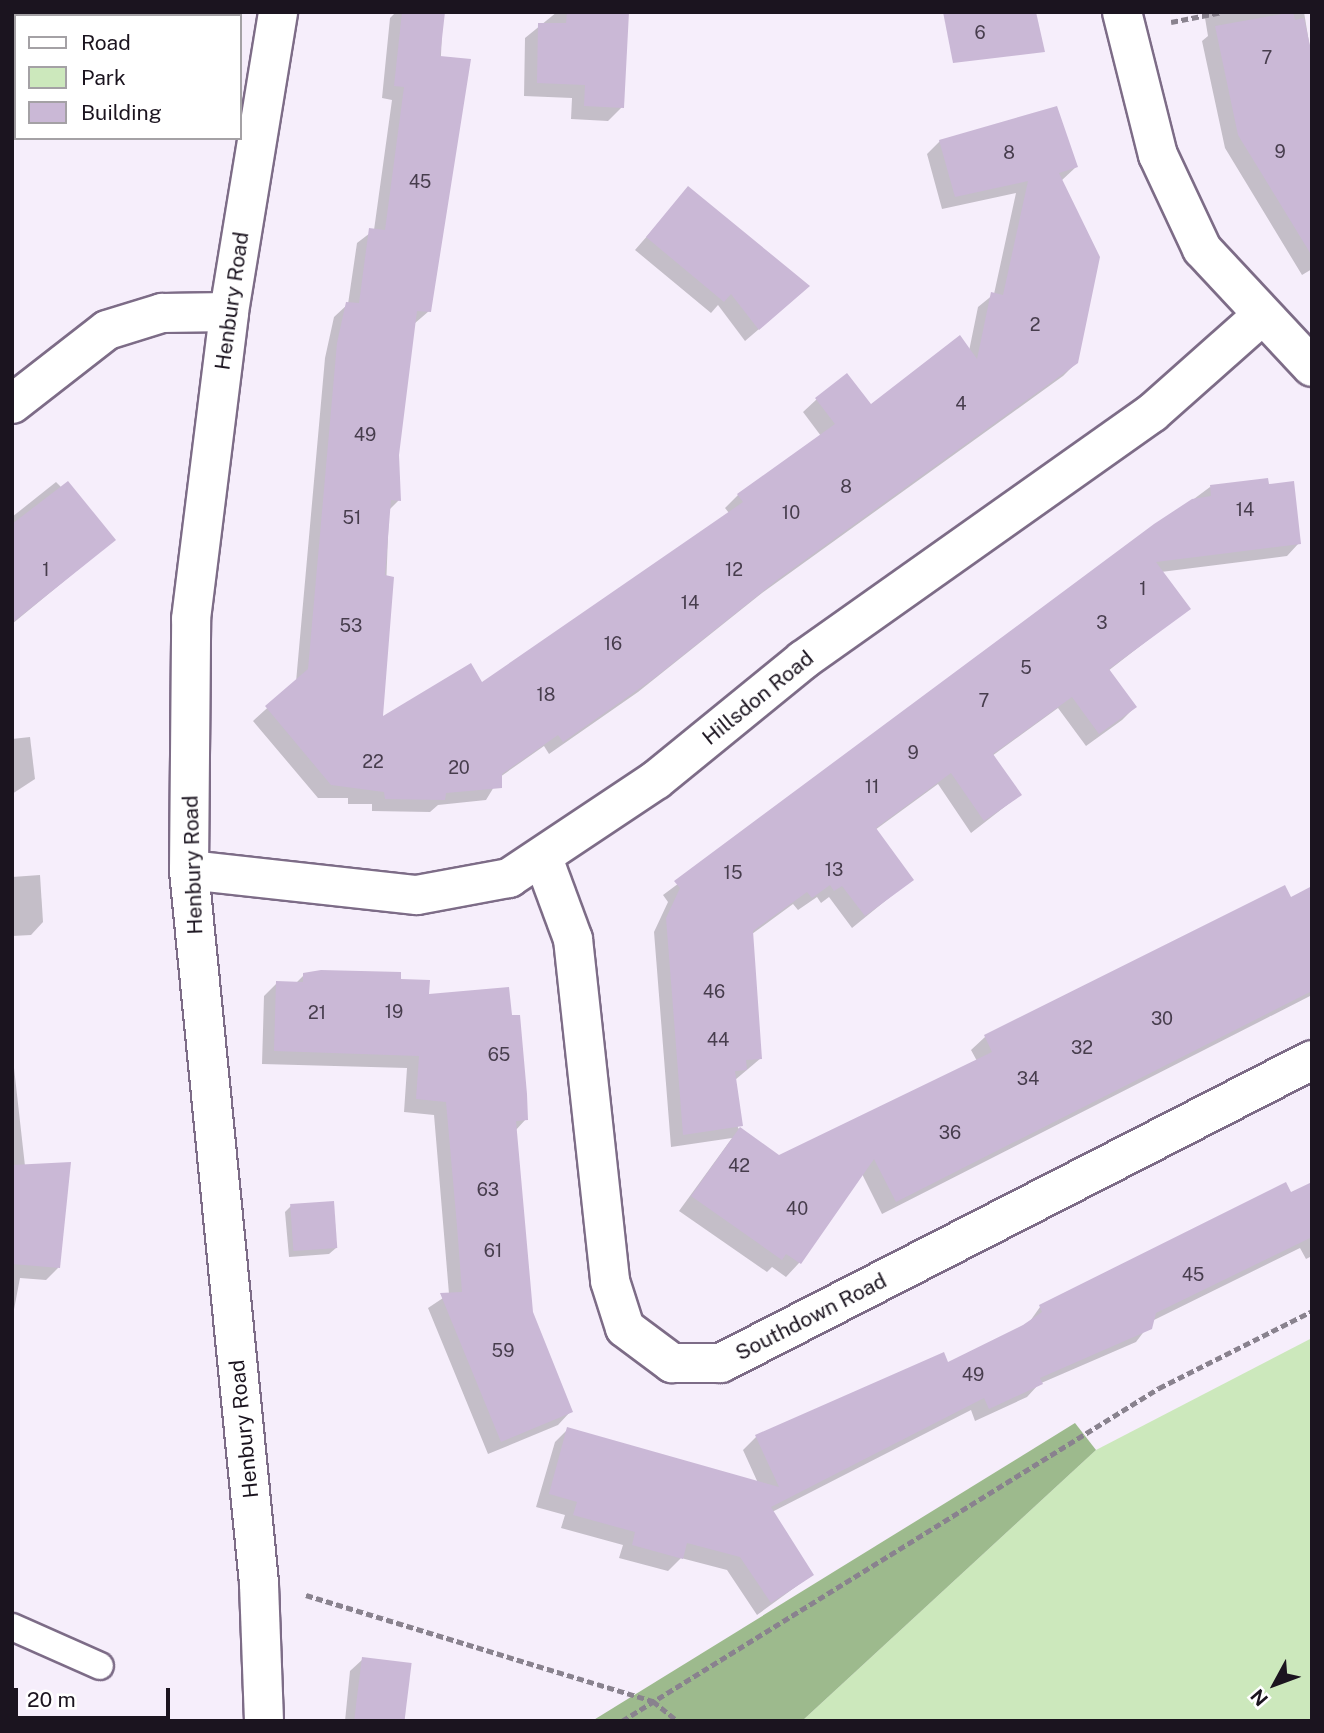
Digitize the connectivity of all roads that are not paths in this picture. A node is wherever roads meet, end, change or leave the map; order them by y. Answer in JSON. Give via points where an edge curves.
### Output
{"nodes":[{"id":1,"x":278,"y":12,"type":"edge"},
{"id":2,"x":1122,"y":12,"type":"edge"},
{"id":3,"x":229,"y":312,"type":"junction"},
{"id":4,"x":1259,"y":318,"type":"junction"},
{"id":5,"x":1312,"y":367,"type":"edge"},
{"id":6,"x":12,"y":404,"type":"edge"},
{"id":7,"x":543,"y":858,"type":"junction"},
{"id":8,"x":189,"y":870,"type":"junction"},
{"id":9,"x":1312,"y":1060,"type":"edge"},
{"id":10,"x":12,"y":1627,"type":"edge"},
{"id":11,"x":100,"y":1666,"type":"dead end"},
{"id":12,"x":264,"y":1721,"type":"edge"}],
"edges":[{"from":1,"to":3,"type":"street","name":"Henbury Road"},
{"from":2,"to":4,"type":"street","via":[[1158,155],[1202,249]]},
{"from":3,"to":6,"type":"street","via":[[162,313],[107,330]]},
{"from":3,"to":8,"type":"street","name":"Henbury Road","via":[[191,619]]},
{"from":4,"to":5,"type":"street"},
{"from":4,"to":7,"type":"street","name":"Hillsdon Road","via":[[1152,413],[803,660],[656,780]]},
{"from":7,"to":8,"type":"street","name":"Hillsdon Road","via":[[509,878],[417,895]]},
{"from":7,"to":9,"type":"street","name":"Southdown Road","via":[[573,939],[610,1280],[625,1328],[672,1363],[721,1363]]},
{"from":8,"to":12,"type":"street","name":"Henbury Road","via":[[259,1583]]},
{"from":10,"to":11,"type":"lane"}]}
